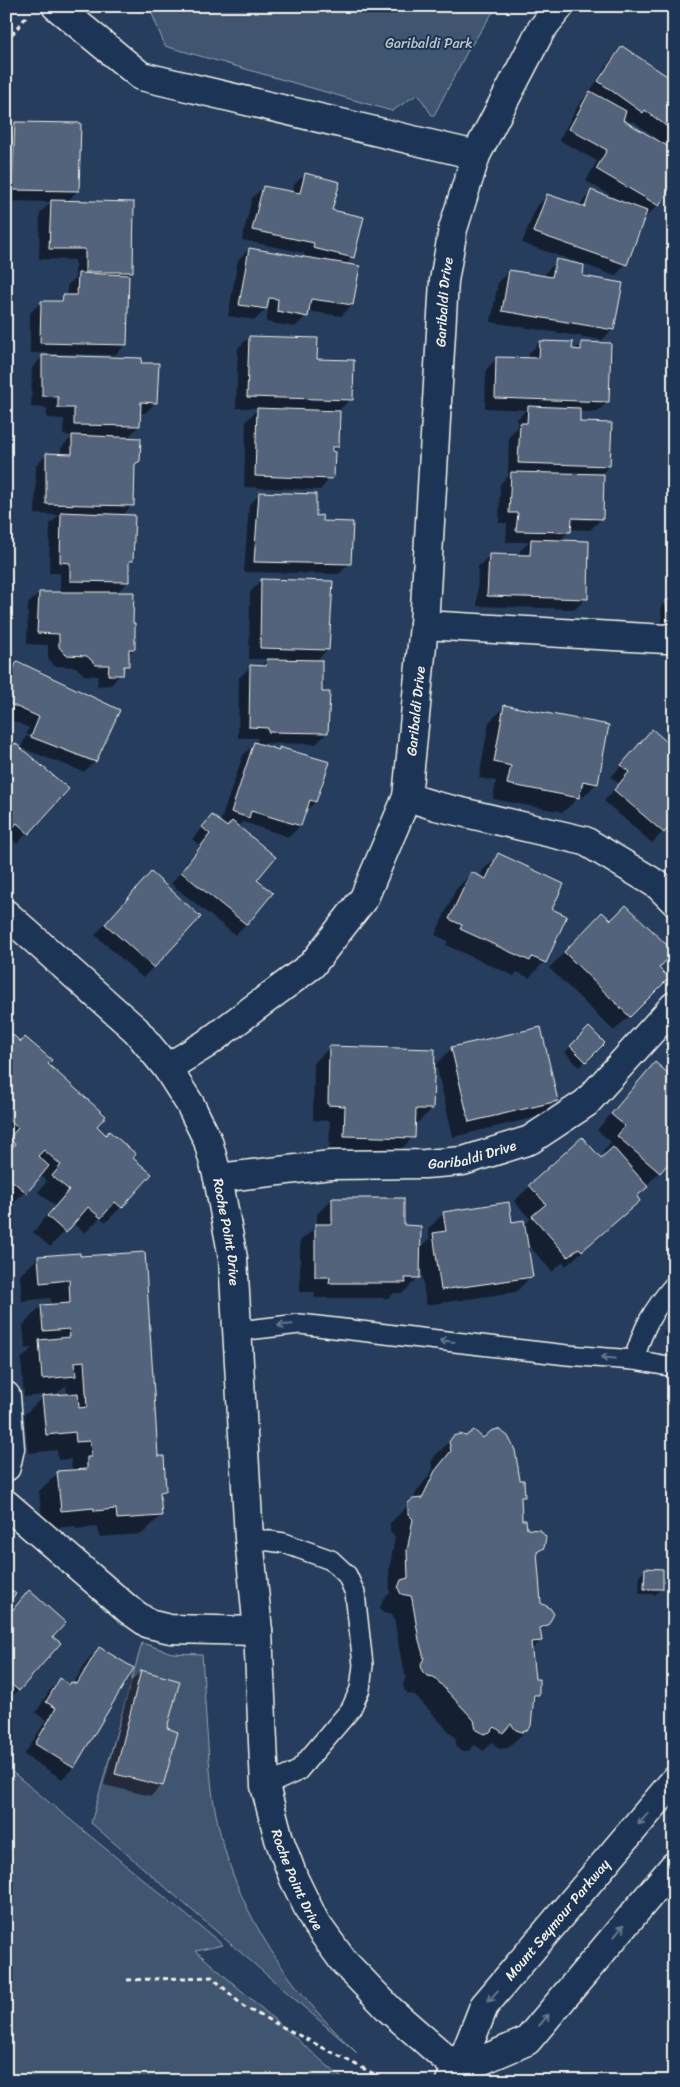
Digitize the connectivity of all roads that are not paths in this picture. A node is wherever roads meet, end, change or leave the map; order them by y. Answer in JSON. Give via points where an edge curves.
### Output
{"nodes":[{"id":1,"x":56,"y":6,"type":"edge"},
{"id":2,"x":560,"y":6,"type":"edge"},
{"id":3,"x":476,"y":156,"type":"junction"},
{"id":4,"x":424,"y":624,"type":"junction"},
{"id":5,"x":674,"y":637,"type":"edge"},
{"id":6,"x":407,"y":797,"type":"junction"},
{"id":7,"x":674,"y":901,"type":"edge"},
{"id":8,"x":6,"y":914,"type":"edge"},
{"id":9,"x":674,"y":1006,"type":"edge"},
{"id":10,"x":167,"y":1068,"type":"junction"},
{"id":11,"x":218,"y":1178,"type":"junction"},
{"id":12,"x":674,"y":1285,"type":"edge"},
{"id":13,"x":238,"y":1331,"type":"junction"},
{"id":14,"x":634,"y":1360,"type":"junction"},
{"id":15,"x":674,"y":1367,"type":"edge"},
{"id":16,"x":6,"y":1396,"type":"edge"},
{"id":17,"x":6,"y":1467,"type":"edge"},
{"id":18,"x":6,"y":1504,"type":"edge"},
{"id":19,"x":250,"y":1538,"type":"junction"},
{"id":20,"x":258,"y":1631,"type":"junction"},
{"id":21,"x":674,"y":1781,"type":"edge"},
{"id":22,"x":266,"y":1786,"type":"junction"},
{"id":23,"x":674,"y":1866,"type":"edge"},
{"id":24,"x":458,"y":2077,"type":"edge"},
{"id":25,"x":484,"y":2081,"type":"edge"}],
"edges":[{"from":1,"to":3,"type":"street","via":[[141,76]]},
{"from":2,"to":3,"type":"street","name":"Garibaldi Drive","via":[[542,30]]},
{"from":3,"to":4,"type":"street","name":"Garibaldi Drive","via":[[453,229],[444,281]]},
{"from":4,"to":5,"type":"street"},
{"from":4,"to":6,"type":"street","name":"Garibaldi Drive"},
{"from":6,"to":7,"type":"street","via":[[586,841],[658,885]]},
{"from":6,"to":10,"type":"street","name":"Garibaldi Drive","via":[[364,898],[312,965],[221,1034]]},
{"from":8,"to":10,"type":"street","name":"Roche Point Drive","via":[[136,1030]]},
{"from":9,"to":11,"type":"street","name":"Garibaldi Drive","via":[[586,1103],[530,1140],[463,1161],[331,1165]]},
{"from":10,"to":11,"type":"street","name":"Roche Point Drive","via":[[208,1141]]},
{"from":11,"to":13,"type":"street","name":"Roche Point Drive","via":[[233,1258]]},
{"from":12,"to":14,"type":"lane","via":[[642,1332]]},
{"from":14,"to":13,"type":"lane","one_way":true,"via":[[300,1324]]},
{"from":13,"to":19,"type":"street","name":"Roche Point Drive"},
{"from":14,"to":15,"type":"lane"},
{"from":16,"to":17,"type":"street","via":[[10,1448]]},
{"from":18,"to":20,"type":"street","via":[[149,1624],[191,1631]]},
{"from":19,"to":20,"type":"street","name":"Roche Point Drive"},
{"from":19,"to":22,"type":"lane","via":[[284,1543],[330,1560],[347,1575],[355,1593],[362,1665],[360,1689],[351,1709],[318,1751],[298,1771]]},
{"from":20,"to":22,"type":"street","name":"Roche Point Drive"},
{"from":21,"to":24,"type":"street","name":"Mount Seymour Parkway","one_way":true,"via":[[484,2006]]},
{"from":22,"to":24,"type":"street","name":"Roche Point Drive","via":[[279,1839],[315,1922],[344,1962]]},
{"from":24,"to":23,"type":"street","one_way":true,"via":[[527,2041]]},
{"from":24,"to":25,"type":"street","name":"Roche Point Drive"}]}
